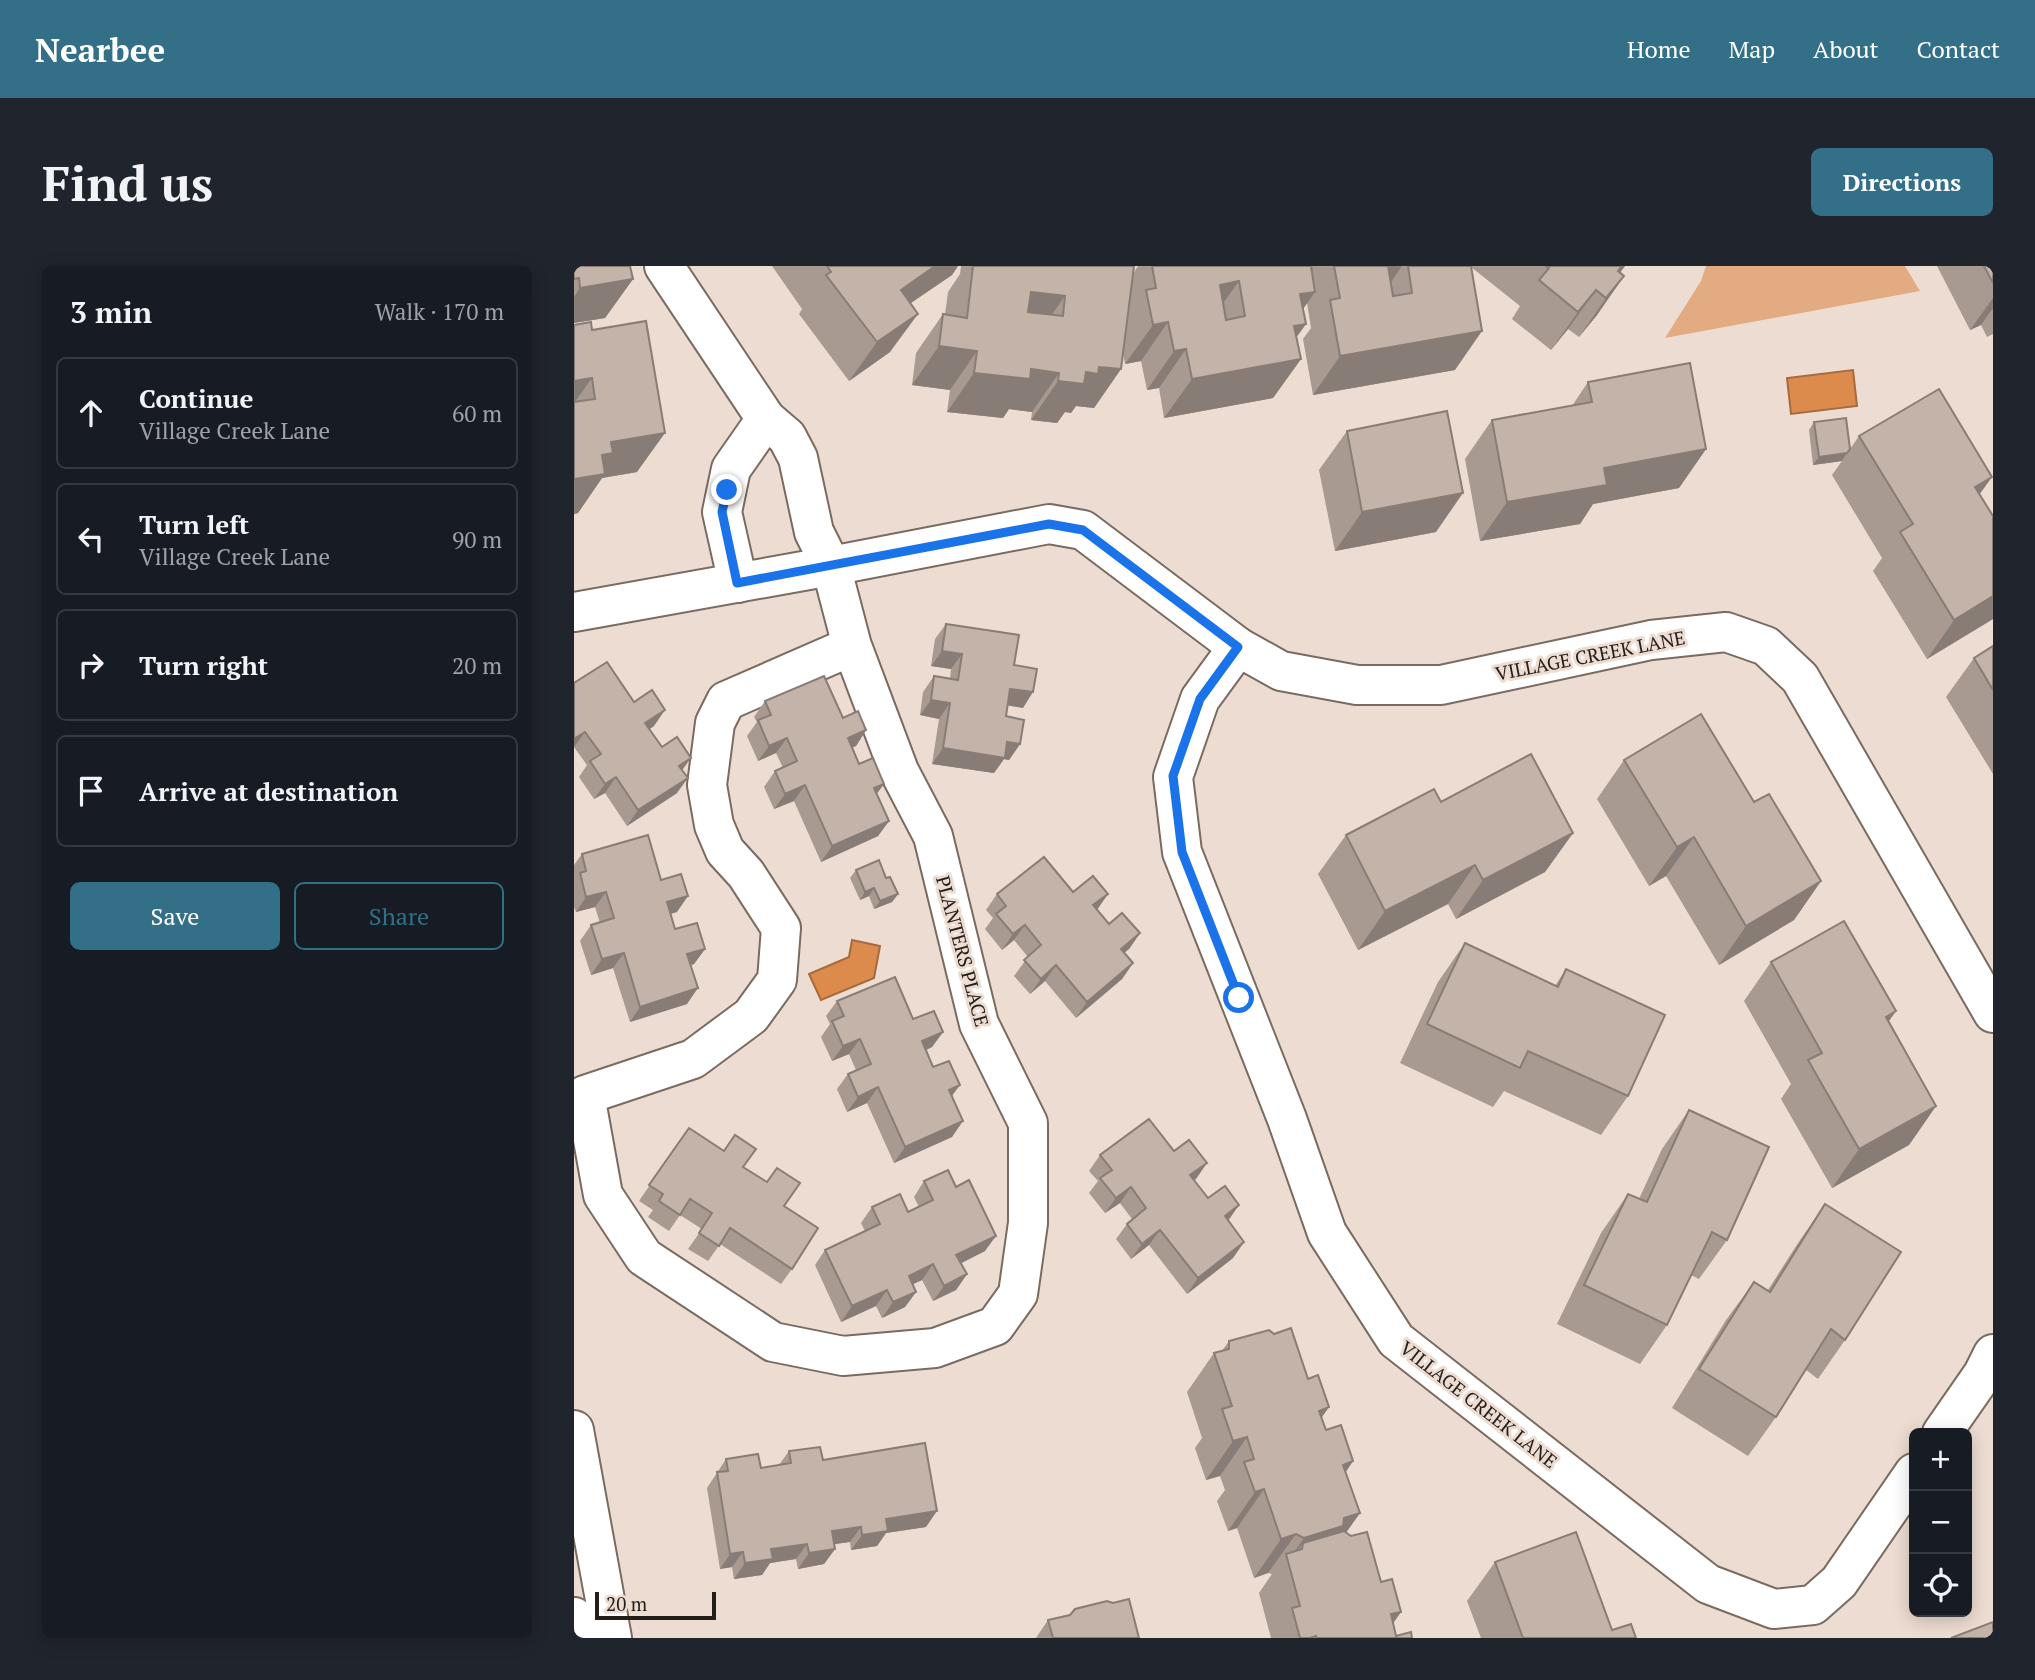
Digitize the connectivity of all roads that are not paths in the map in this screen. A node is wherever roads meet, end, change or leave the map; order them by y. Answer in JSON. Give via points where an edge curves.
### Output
{"nodes":[{"id":1,"x":664,"y":266,"type":"edge"},
{"id":2,"x":766,"y":419,"type":"junction"},
{"id":3,"x":831,"y":566,"type":"junction"},
{"id":4,"x":737,"y":583,"type":"junction"},
{"id":5,"x":574,"y":612,"type":"edge"},
{"id":6,"x":852,"y":646,"type":"junction"},
{"id":7,"x":1238,"y":647,"type":"junction"},
{"id":8,"x":1993,"y":1013,"type":"edge"},
{"id":9,"x":579,"y":1093,"type":"edge"},
{"id":10,"x":1993,"y":1354,"type":"edge"},
{"id":11,"x":1945,"y":1428,"type":"edge"},
{"id":12,"x":574,"y":1430,"type":"edge"},
{"id":13,"x":1909,"y":1480,"type":"edge"},
{"id":14,"x":574,"y":1617,"type":"edge"},
{"id":15,"x":592,"y":1638,"type":"edge"},
{"id":16,"x":612,"y":1638,"type":"edge"}],
"edges":[{"from":1,"to":2,"type":"street","name":"PLANTERS PLACE"},
{"from":2,"to":3,"type":"street","name":"PLANTERS PLACE","via":[[787,437],[798,458],[814,532]]},
{"from":2,"to":4,"type":"street","via":[[731,469],[722,512]]},
{"from":3,"to":4,"type":"street","name":"VILLAGE CREEK LANE"},
{"from":3,"to":6,"type":"street","name":"PLANTERS PLACE"},
{"from":3,"to":7,"type":"street","name":"VILLAGE CREEK LANE","via":[[1049,524],[1083,530]]},
{"from":4,"to":5,"type":"street","name":"VILLAGE CREEK LANE"},
{"from":6,"to":9,"type":"street","name":"PLANTERS PLACE","via":[[726,701],[715,723],[707,785],[715,825],[725,851],[781,928],[777,980],[751,1016],[693,1059]]},
{"from":6,"to":9,"type":"street","name":"PLANTERS PLACE","via":[[900,771],[933,836],[979,1024],[1028,1123],[1028,1223],[1018,1294],[995,1326],[935,1348],[843,1356],[773,1342],[644,1257],[603,1195]]},
{"from":7,"to":8,"type":"street","name":"VILLAGE CREEK LANE","via":[[1281,671],[1357,685],[1441,685],[1651,640],[1726,632],[1766,646],[1800,678]]},
{"from":7,"to":13,"type":"street","name":"VILLAGE CREEK LANE","via":[[1200,699],[1173,776],[1182,852],[1327,1233],[1396,1340],[1709,1584],[1774,1609],[1813,1605],[1839,1582]]},
{"from":10,"to":11,"type":"street"},
{"from":12,"to":16,"type":"street"},
{"from":14,"to":15,"type":"street"}]}
